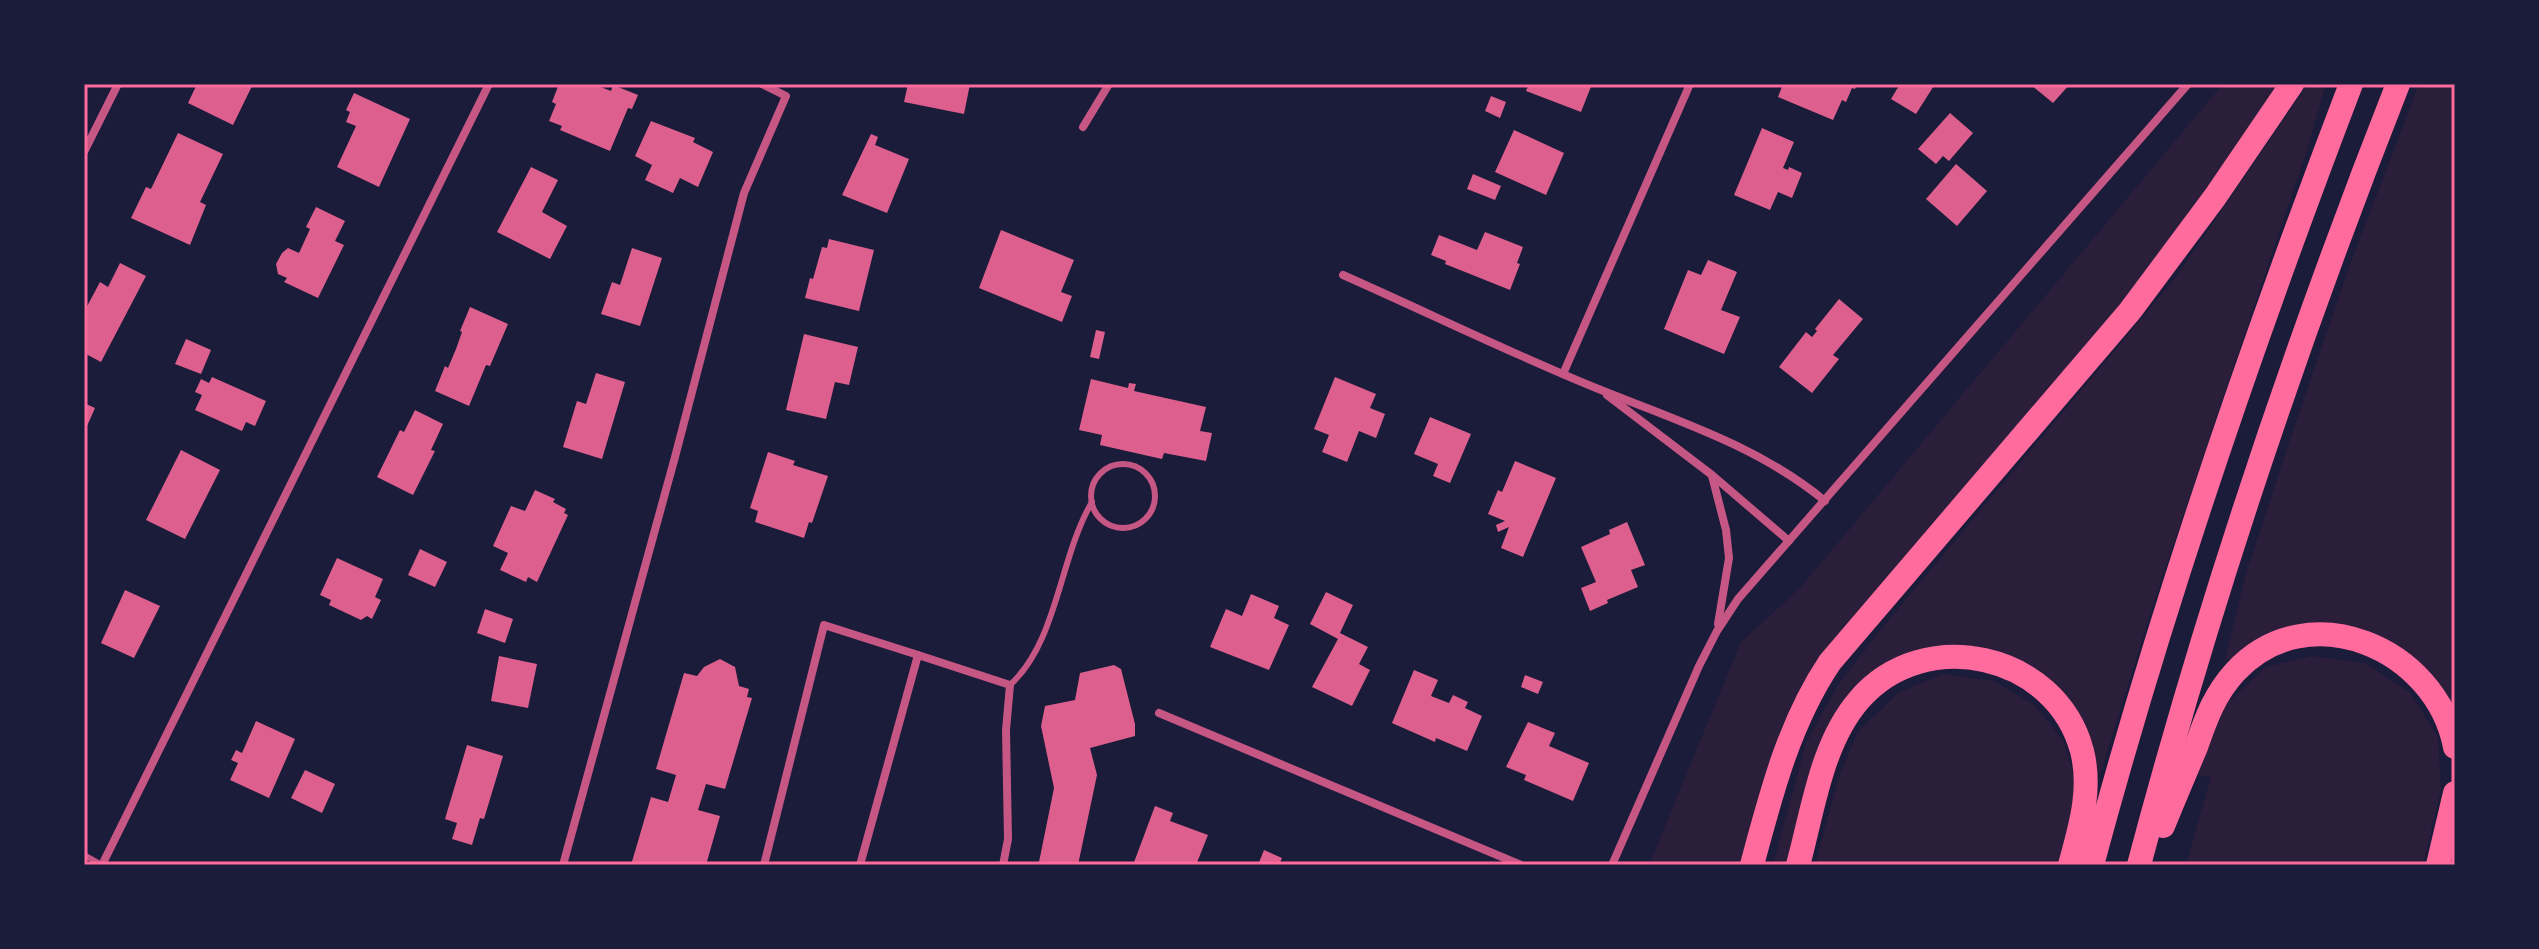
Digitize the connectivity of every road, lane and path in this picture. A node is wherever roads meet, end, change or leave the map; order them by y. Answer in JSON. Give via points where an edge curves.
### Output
{"nodes":[{"id":1,"x":118,"y":84,"type":"edge"},
{"id":2,"x":489,"y":84,"type":"edge"},
{"id":3,"x":762,"y":84,"type":"edge"},
{"id":4,"x":1109,"y":84,"type":"edge"},
{"id":5,"x":1690,"y":84,"type":"edge"},
{"id":6,"x":2188,"y":84,"type":"edge"},
{"id":7,"x":2292,"y":84,"type":"edge"},
{"id":8,"x":2351,"y":84,"type":"edge"},
{"id":9,"x":2398,"y":84,"type":"edge"},
{"id":10,"x":1083,"y":127,"type":"dead end"},
{"id":11,"x":84,"y":152,"type":"edge"},
{"id":12,"x":1343,"y":275,"type":"dead end"},
{"id":13,"x":1563,"y":374,"type":"junction"},
{"id":14,"x":1600,"y":390,"type":"junction"},
{"id":15,"x":1712,"y":475,"type":"junction"},
{"id":16,"x":1825,"y":501,"type":"junction"},
{"id":17,"x":1092,"y":502,"type":"junction"},
{"id":18,"x":1789,"y":541,"type":"junction"},
{"id":19,"x":1717,"y":631,"type":"junction"},
{"id":20,"x":918,"y":655,"type":"junction"},
{"id":21,"x":1010,"y":685,"type":"junction"},
{"id":22,"x":1159,"y":713,"type":"dead end"},
{"id":23,"x":2455,"y":747,"type":"edge"},
{"id":24,"x":2455,"y":793,"type":"edge"},
{"id":25,"x":84,"y":855,"type":"edge"},
{"id":26,"x":102,"y":865,"type":"edge"},
{"id":27,"x":563,"y":865,"type":"edge"},
{"id":28,"x":764,"y":865,"type":"edge"},
{"id":29,"x":860,"y":865,"type":"edge"},
{"id":30,"x":1003,"y":865,"type":"edge"},
{"id":31,"x":1521,"y":865,"type":"edge"},
{"id":32,"x":1612,"y":865,"type":"edge"},
{"id":33,"x":1752,"y":865,"type":"edge"},
{"id":34,"x":1798,"y":865,"type":"edge"},
{"id":35,"x":2070,"y":865,"type":"edge"},
{"id":36,"x":2092,"y":865,"type":"edge"},
{"id":37,"x":2139,"y":865,"type":"edge"},
{"id":38,"x":2147,"y":865,"type":"edge"},
{"id":39,"x":2438,"y":865,"type":"edge"}],
"edges":[{"from":1,"to":11,"type":"street"},
{"from":2,"to":26,"type":"street"},
{"from":3,"to":27,"type":"street","via":[[786,96],[744,193]]},
{"from":4,"to":10,"type":"street"},
{"from":5,"to":13,"type":"street"},
{"from":6,"to":16,"type":"street"},
{"from":7,"to":33,"type":"highway","via":[[2130,311],[1830,662],[1790,738]]},
{"from":8,"to":36,"type":"highway","via":[[2217,456]]},
{"from":9,"to":37,"type":"highway","via":[[2254,486]]},
{"from":12,"to":13,"type":"street"},
{"from":13,"to":14,"type":"street"},
{"from":14,"to":15,"type":"street"},
{"from":14,"to":16,"type":"street","via":[[1669,415],[1755,456]]},
{"from":15,"to":18,"type":"street"},
{"from":15,"to":19,"type":"street","via":[[1729,558]]},
{"from":16,"to":18,"type":"street"},
{"from":17,"to":17,"type":"lane","via":[[1109,525],[1130,528],[1149,516],[1154,485],[1139,468],[1118,464],[1099,475]]},
{"from":17,"to":21,"type":"lane","via":[[1073,539],[1039,645]]},
{"from":18,"to":19,"type":"street"},
{"from":19,"to":32,"type":"street"},
{"from":20,"to":21,"type":"street"},
{"from":20,"to":28,"type":"street","via":[[824,625]]},
{"from":20,"to":29,"type":"street"},
{"from":21,"to":30,"type":"street"},
{"from":22,"to":31,"type":"street"},
{"from":23,"to":38,"type":"highway","via":[[2446,718],[2421,678],[2385,651],[2342,636],[2300,635],[2283,641],[2237,669],[2217,695]]},
{"from":24,"to":39,"type":"highway"},
{"from":25,"to":26,"type":"lane"},
{"from":34,"to":35,"type":"highway","via":[[1826,762],[1857,702],[1900,668],[1953,655],[1993,662],[2031,678],[2070,721],[2082,752],[2086,788]]}]}
